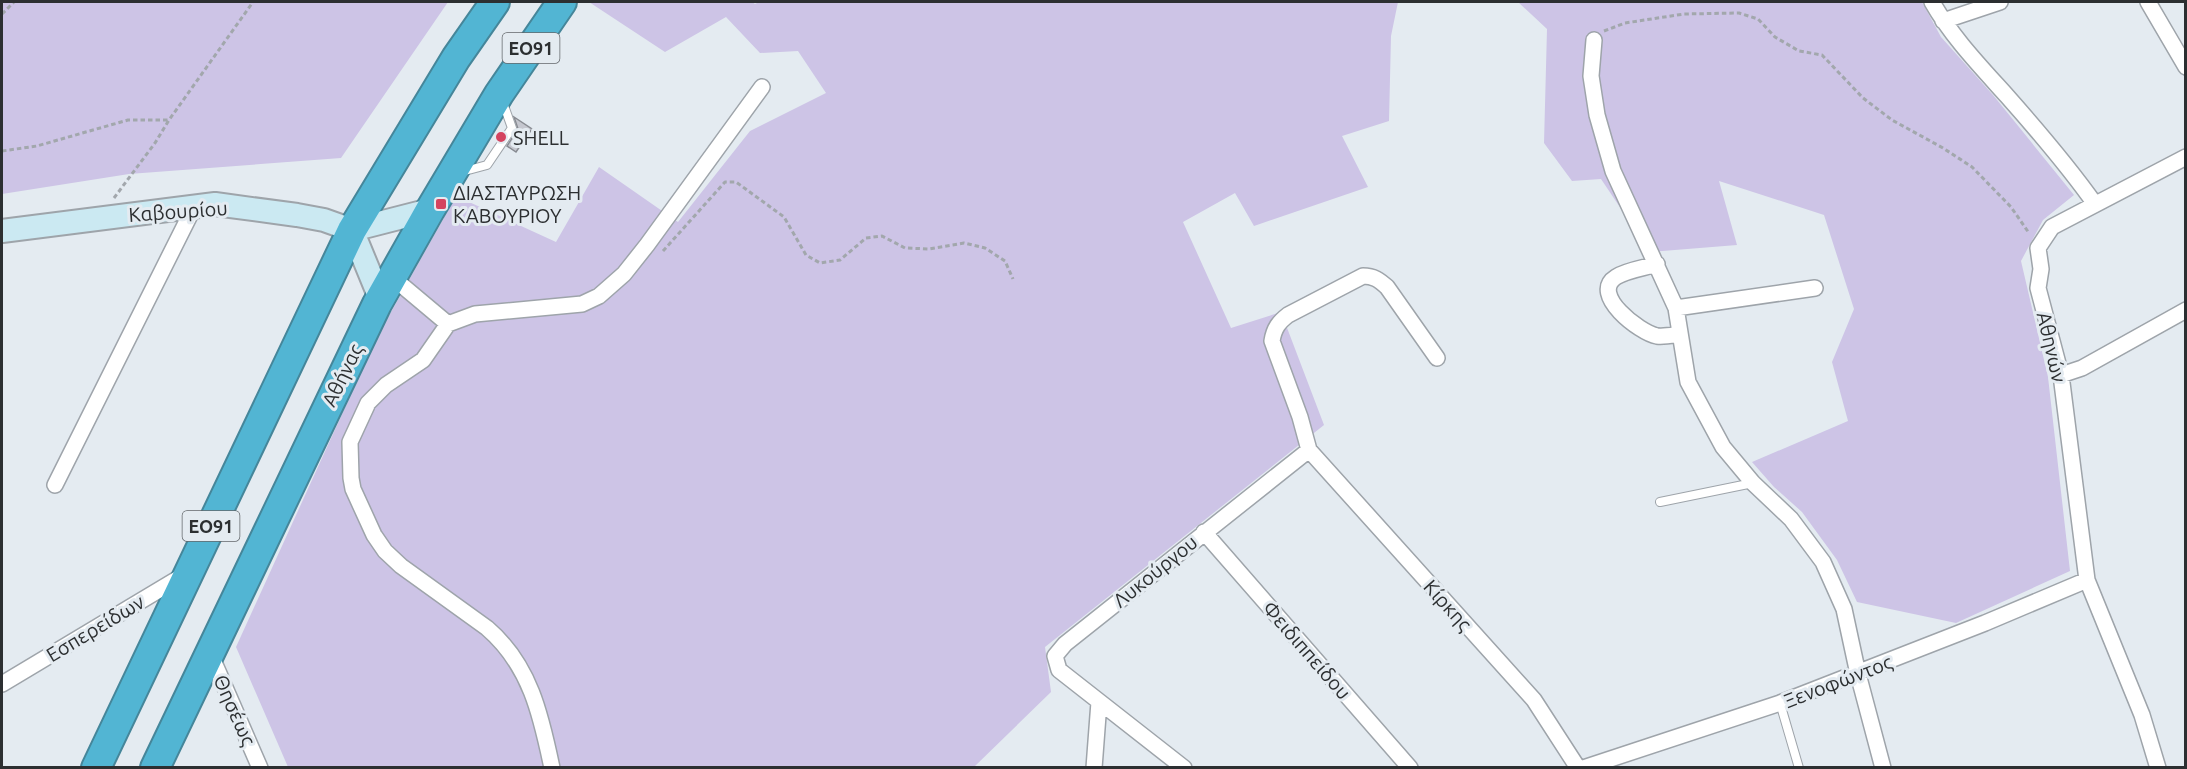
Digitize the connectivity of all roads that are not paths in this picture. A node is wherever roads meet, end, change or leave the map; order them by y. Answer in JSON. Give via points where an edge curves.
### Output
{"nodes":[{"id":1,"x":495,"y":2,"type":"edge"},
{"id":2,"x":562,"y":2,"type":"edge"},
{"id":3,"x":1932,"y":2,"type":"edge"},
{"id":4,"x":2000,"y":2,"type":"edge"},
{"id":5,"x":2148,"y":2,"type":"edge"},
{"id":6,"x":1943,"y":21,"type":"junction"},
{"id":7,"x":1594,"y":40,"type":"road end"},
{"id":8,"x":2186,"y":67,"type":"edge"},
{"id":9,"x":762,"y":87,"type":"dead end"},
{"id":10,"x":2186,"y":157,"type":"edge"},
{"id":11,"x":2095,"y":204,"type":"junction"},
{"id":12,"x":195,"y":206,"type":"junction"},
{"id":13,"x":430,"y":210,"type":"junction"},
{"id":14,"x":352,"y":230,"type":"junction"},
{"id":15,"x":2,"y":231,"type":"edge"},
{"id":16,"x":1657,"y":264,"type":"junction"},
{"id":17,"x":386,"y":287,"type":"junction"},
{"id":18,"x":1815,"y":288,"type":"dead end"},
{"id":19,"x":1676,"y":308,"type":"junction"},
{"id":20,"x":2186,"y":310,"type":"edge"},
{"id":21,"x":448,"y":324,"type":"junction"},
{"id":22,"x":1680,"y":334,"type":"junction"},
{"id":23,"x":1437,"y":358,"type":"dead end"},
{"id":24,"x":2061,"y":375,"type":"junction"},
{"id":25,"x":1309,"y":450,"type":"junction"},
{"id":26,"x":1753,"y":483,"type":"junction"},
{"id":27,"x":55,"y":485,"type":"dead end"},
{"id":28,"x":1660,"y":502,"type":"dead end"},
{"id":29,"x":1204,"y":532,"type":"junction"},
{"id":30,"x":189,"y":572,"type":"junction"},
{"id":31,"x":2087,"y":580,"type":"junction"},
{"id":32,"x":210,"y":653,"type":"junction"},
{"id":33,"x":1858,"y":674,"type":"junction"},
{"id":34,"x":2,"y":684,"type":"edge"},
{"id":35,"x":1099,"y":702,"type":"junction"},
{"id":36,"x":1780,"y":703,"type":"junction"},
{"id":37,"x":96,"y":768,"type":"edge"},
{"id":38,"x":155,"y":768,"type":"edge"},
{"id":39,"x":260,"y":768,"type":"edge"},
{"id":40,"x":552,"y":768,"type":"edge"},
{"id":41,"x":1094,"y":768,"type":"edge"},
{"id":42,"x":1184,"y":768,"type":"edge"},
{"id":43,"x":1410,"y":768,"type":"edge"},
{"id":44,"x":1578,"y":768,"type":"edge"},
{"id":45,"x":1582,"y":768,"type":"edge"},
{"id":46,"x":1799,"y":768,"type":"edge"},
{"id":47,"x":1883,"y":768,"type":"edge"},
{"id":48,"x":2158,"y":768,"type":"edge"}],
"edges":[{"from":1,"to":14,"type":"highway","number":"ΕΟ91","via":[[456,58]]},
{"from":2,"to":13,"type":"highway","name":"Αθήνας","number":"ΕΟ91","via":[[499,94]]},
{"from":3,"to":6,"type":"street"},
{"from":4,"to":6,"type":"street"},
{"from":5,"to":8,"type":"street"},
{"from":6,"to":11,"type":"street","via":[[2050,145]]},
{"from":7,"to":16,"type":"street","via":[[1591,76],[1603,137],[1613,171]]},
{"from":9,"to":21,"type":"street","via":[[624,274],[599,296],[582,304],[475,314]]},
{"from":10,"to":11,"type":"street"},
{"from":11,"to":24,"type":"street","name":"Αθηνών","via":[[2052,227],[2038,248],[2038,288]]},
{"from":12,"to":14,"type":"street","name":"Καβουρίου","via":[[215,204],[297,215]]},
{"from":12,"to":15,"type":"street","name":"Καβουρίου"},
{"from":12,"to":27,"type":"street"},
{"from":13,"to":14,"type":"street"},
{"from":13,"to":17,"type":"highway","name":"Αθήνας","number":"ΕΟ91"},
{"from":14,"to":17,"type":"street"},
{"from":14,"to":30,"type":"highway","number":"ΕΟ91"},
{"from":16,"to":19,"type":"street"},
{"from":16,"to":22,"type":"street","via":[[1616,276],[1609,293],[1611,300],[1624,316],[1646,332],[1658,336]]},
{"from":17,"to":21,"type":"street"},
{"from":17,"to":32,"type":"highway","name":"Αθήνας","number":"ΕΟ91"},
{"from":18,"to":19,"type":"street"},
{"from":19,"to":22,"type":"street"},
{"from":20,"to":24,"type":"street","via":[[2082,368]]},
{"from":21,"to":40,"type":"street","via":[[423,360],[386,385],[368,403],[350,442],[353,489],[385,550],[500,639],[520,665],[541,715]]},
{"from":22,"to":26,"type":"street","via":[[1688,382],[1723,447]]},
{"from":23,"to":25,"type":"street","via":[[1387,287],[1371,276],[1363,276],[1288,315],[1274,330],[1272,340]]},
{"from":24,"to":31,"type":"street","name":"Αθηνών"},
{"from":25,"to":29,"type":"street","name":"Λυκούργου"},
{"from":25,"to":44,"type":"street","name":"Κίρκης","via":[[1534,700]]},
{"from":26,"to":28,"type":"lane"},
{"from":26,"to":33,"type":"street","via":[[1791,519],[1823,562],[1844,609]]},
{"from":29,"to":35,"type":"street","name":"Λυκούργου","via":[[1055,656],[1059,670]]},
{"from":29,"to":43,"type":"street","name":"Φειδιππείδου"},
{"from":30,"to":34,"type":"street","name":"Εσπερείδων"},
{"from":30,"to":37,"type":"highway","number":"ΕΟ91"},
{"from":31,"to":33,"type":"street","name":"Ξενοφώντος"},
{"from":31,"to":48,"type":"street","name":"Αθηνών","via":[[2142,715]]},
{"from":32,"to":38,"type":"highway","name":"Αθήνας","number":"ΕΟ91"},
{"from":32,"to":39,"type":"street","name":"Θησέως"},
{"from":33,"to":36,"type":"street","name":"Ξενοφώντος"},
{"from":33,"to":47,"type":"street"},
{"from":35,"to":41,"type":"street"},
{"from":35,"to":42,"type":"street"},
{"from":36,"to":45,"type":"street","name":"Ξενοφώντος"},
{"from":36,"to":46,"type":"lane"}]}
